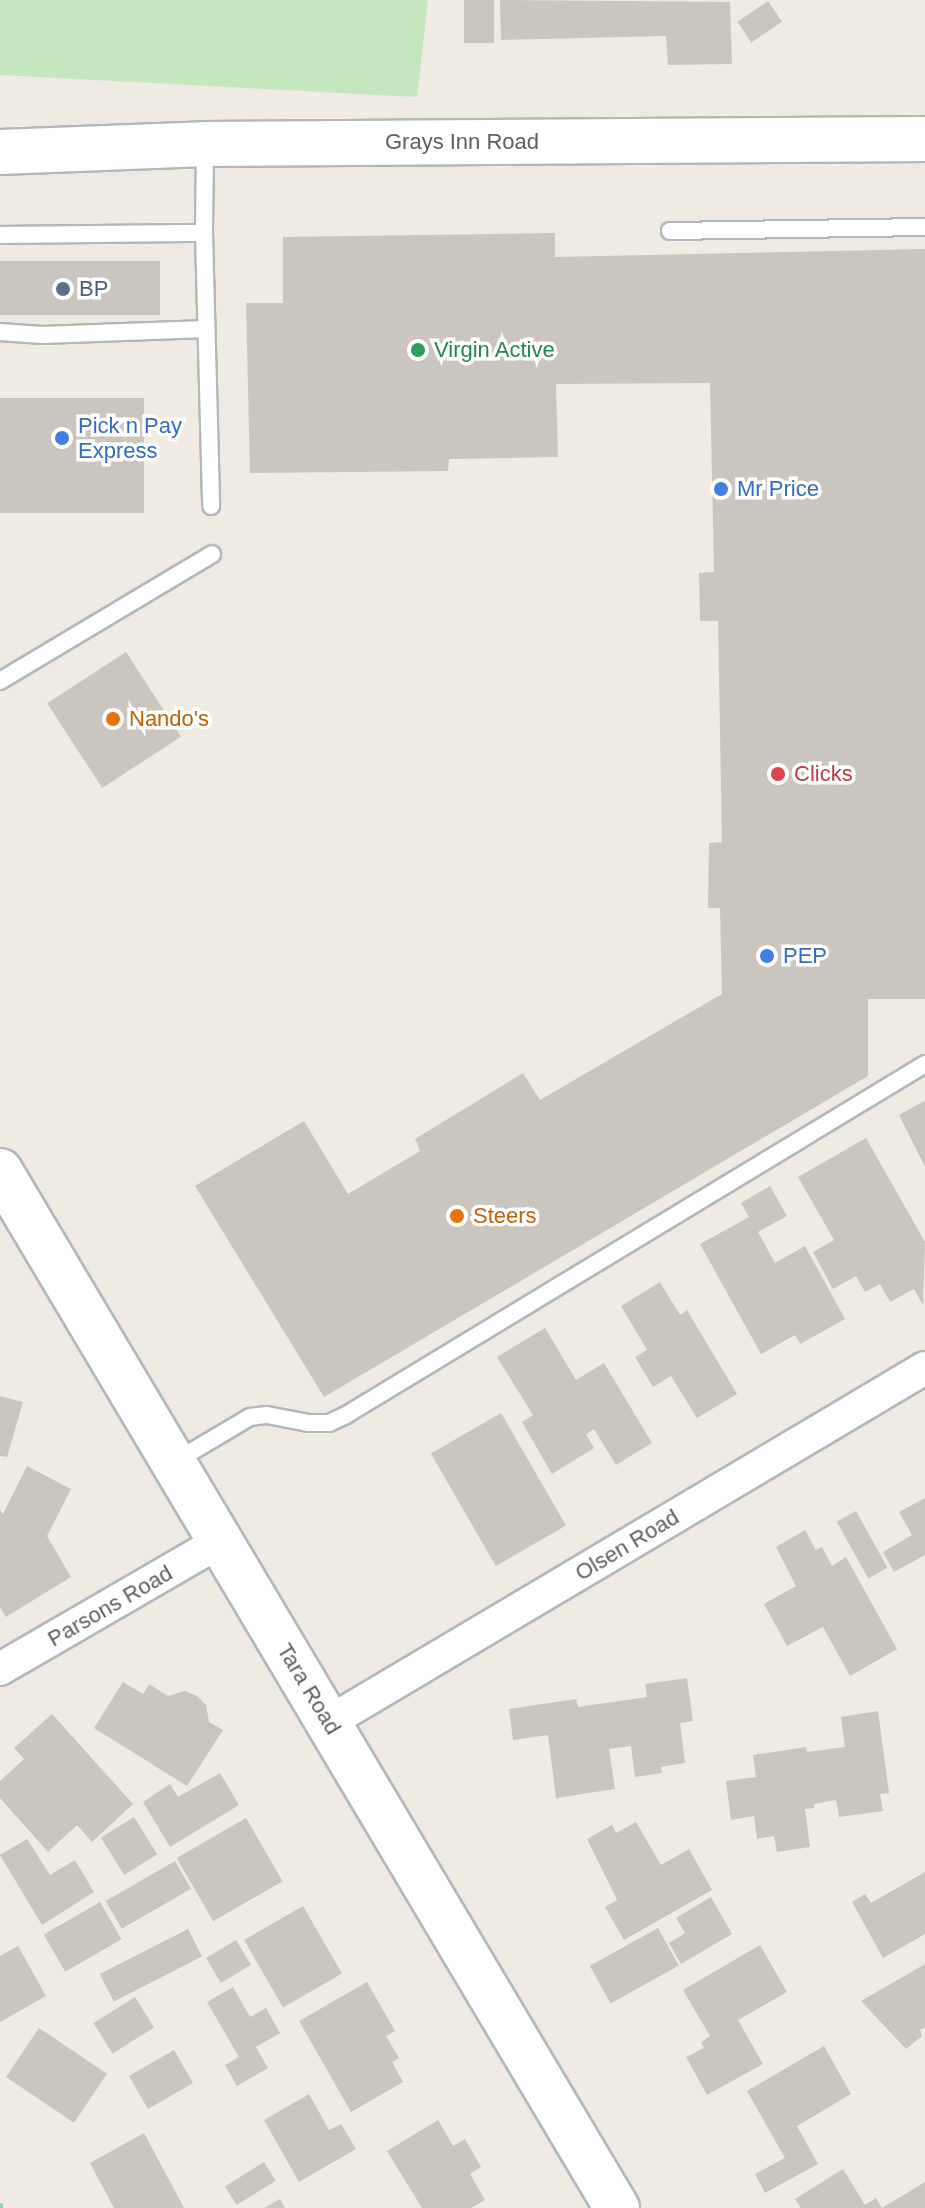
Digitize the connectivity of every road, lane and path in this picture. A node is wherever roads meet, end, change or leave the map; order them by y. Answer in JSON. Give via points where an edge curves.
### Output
{"nodes":[{"id":1,"x":925,"y":139,"type":"edge"},
{"id":2,"x":205,"y":144,"type":"junction"},
{"id":3,"x":0,"y":152,"type":"edge"},
{"id":4,"x":925,"y":227,"type":"edge"},
{"id":5,"x":670,"y":231,"type":"dead end"},
{"id":6,"x":204,"y":233,"type":"junction"},
{"id":7,"x":0,"y":235,"type":"edge"},
{"id":8,"x":206,"y":329,"type":"junction"},
{"id":9,"x":0,"y":332,"type":"edge"},
{"id":10,"x":211,"y":506,"type":"dead end"},
{"id":11,"x":212,"y":554,"type":"dead end"},
{"id":12,"x":0,"y":681,"type":"edge"},
{"id":13,"x":925,"y":1064,"type":"edge"},
{"id":14,"x":0,"y":1171,"type":"edge"},
{"id":15,"x":925,"y":1368,"type":"edge"},
{"id":16,"x":172,"y":1463,"type":"junction"},
{"id":17,"x":219,"y":1542,"type":"junction"},
{"id":18,"x":0,"y":1669,"type":"edge"},
{"id":19,"x":329,"y":1722,"type":"junction"},
{"id":20,"x":617,"y":2208,"type":"edge"}],
"edges":[{"from":1,"to":2,"type":"street","name":"Grays Inn Road"},
{"from":2,"to":3,"type":"street","name":"Grays Inn Road"},
{"from":2,"to":6,"type":"lane"},
{"from":4,"to":5,"type":"lane"},
{"from":6,"to":7,"type":"lane"},
{"from":6,"to":8,"type":"lane"},
{"from":8,"to":9,"type":"lane"},
{"from":8,"to":10,"type":"lane"},
{"from":11,"to":12,"type":"lane"},
{"from":13,"to":16,"type":"lane","via":[[346,1415],[329,1423],[250,1417]]},
{"from":14,"to":16,"type":"street","name":"Tara Road"},
{"from":15,"to":19,"type":"street","name":"Olsen Road"},
{"from":16,"to":17,"type":"street","name":"Tara Road"},
{"from":17,"to":18,"type":"street","name":"Parsons Road"},
{"from":17,"to":19,"type":"street","name":"Tara Road"},
{"from":19,"to":20,"type":"street","name":"Tara Road"}]}
